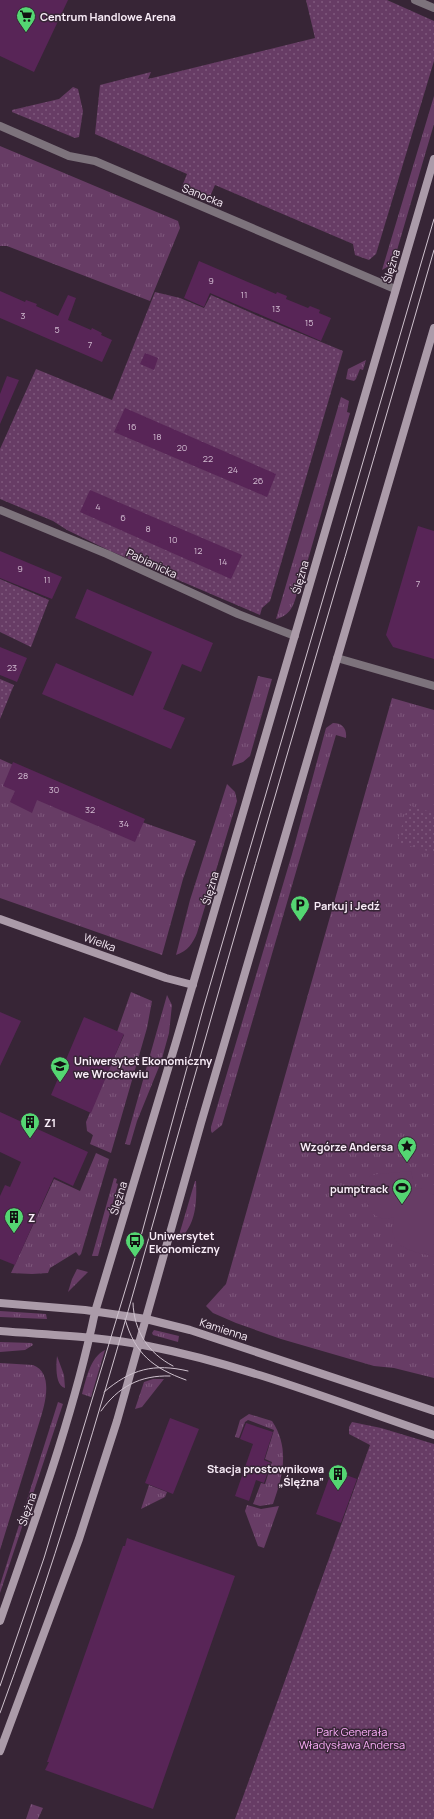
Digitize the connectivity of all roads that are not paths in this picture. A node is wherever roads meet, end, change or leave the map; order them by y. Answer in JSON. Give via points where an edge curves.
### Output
{"nodes":[{"id":1,"x":415,"y":0,"type":"edge"},
{"id":2,"x":434,"y":8,"type":"edge"},
{"id":3,"x":0,"y":126,"type":"edge"},
{"id":4,"x":434,"y":159,"type":"edge"},
{"id":5,"x":395,"y":289,"type":"junction"},
{"id":6,"x":434,"y":328,"type":"edge"},
{"id":7,"x":0,"y":510,"type":"edge"},
{"id":8,"x":295,"y":636,"type":"junction"},
{"id":9,"x":337,"y":658,"type":"junction"},
{"id":10,"x":434,"y":686,"type":"edge"},
{"id":11,"x":0,"y":919,"type":"edge"},
{"id":12,"x":193,"y":985,"type":"junction"},
{"id":13,"x":0,"y":1303,"type":"edge"},
{"id":14,"x":95,"y":1312,"type":"junction"},
{"id":15,"x":146,"y":1319,"type":"junction"},
{"id":16,"x":0,"y":1331,"type":"edge"},
{"id":17,"x":90,"y":1337,"type":"junction"},
{"id":18,"x":138,"y":1344,"type":"junction"},
{"id":19,"x":434,"y":1411,"type":"edge"},
{"id":20,"x":434,"y":1435,"type":"edge"},
{"id":21,"x":0,"y":1621,"type":"edge"},
{"id":22,"x":0,"y":1751,"type":"edge"}],
"edges":[{"from":1,"to":2,"type":"street"},
{"from":3,"to":5,"type":"street","name":"Sanocka","via":[[69,156],[102,164]]},
{"from":4,"to":5,"type":"main road","name":"Ślężna"},
{"from":5,"to":8,"type":"main road","name":"Ślężna"},
{"from":6,"to":9,"type":"main road"},
{"from":7,"to":8,"type":"street","name":"Pabianicka","via":[[107,554],[238,614]]},
{"from":8,"to":12,"type":"main road","name":"Ślężna"},
{"from":9,"to":10,"type":"street"},
{"from":9,"to":15,"type":"main road"},
{"from":11,"to":12,"type":"main road","name":"Wielka","via":[[166,978]]},
{"from":12,"to":14,"type":"main road","name":"Ślężna"},
{"from":13,"to":14,"type":"main road","name":"Kamienna"},
{"from":14,"to":15,"type":"main road","name":"Kamienna"},
{"from":14,"to":17,"type":"main road","name":"Ślężna"},
{"from":15,"to":18,"type":"main road"},
{"from":15,"to":19,"type":"main road","name":"Kamienna","via":[[201,1333]]},
{"from":16,"to":17,"type":"main road"},
{"from":17,"to":18,"type":"main road"},
{"from":17,"to":21,"type":"main road","name":"Ślężna","via":[[48,1485]]},
{"from":18,"to":20,"type":"main road","via":[[246,1371]]},
{"from":18,"to":22,"type":"main road","via":[[79,1538]]}]}
